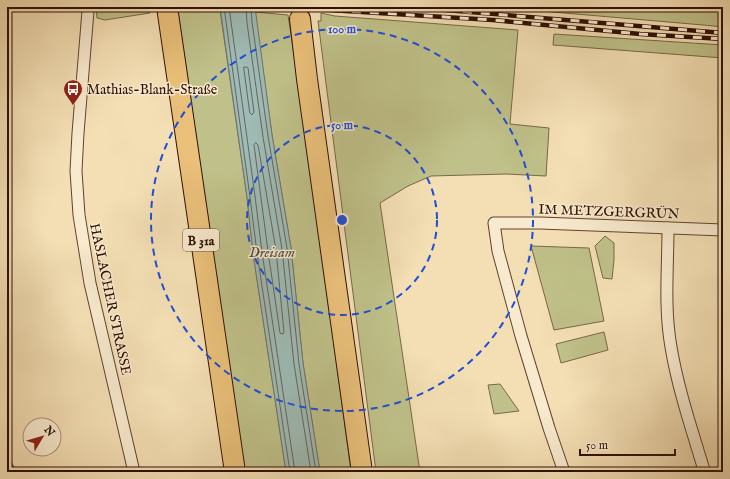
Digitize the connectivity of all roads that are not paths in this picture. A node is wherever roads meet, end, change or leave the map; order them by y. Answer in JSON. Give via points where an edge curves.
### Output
{"nodes":[{"id":1,"x":167,"y":7,"type":"edge"},
{"id":2,"x":88,"y":11,"type":"dead end"},
{"id":3,"x":300,"y":19,"type":"dead end"},
{"id":4,"x":668,"y":228,"type":"junction"},
{"id":5,"x":723,"y":230,"type":"edge"},
{"id":6,"x":134,"y":472,"type":"edge"},
{"id":7,"x":235,"y":472,"type":"edge"},
{"id":8,"x":362,"y":472,"type":"edge"},
{"id":9,"x":564,"y":472,"type":"edge"},
{"id":10,"x":698,"y":472,"type":"edge"}],
"edges":[{"from":1,"to":7,"type":"highway","number":"B 31a"},
{"from":2,"to":6,"type":"street","name":"HASLACHER STRASSE","via":[[76,171],[79,215],[90,283]]},
{"from":3,"to":8,"type":"highway"},
{"from":4,"to":5,"type":"street","name":"IM METZGERGRÜN"},
{"from":4,"to":9,"type":"street","name":"IM METZGERGRÜN","via":[[494,223],[498,251],[521,336]]},
{"from":4,"to":10,"type":"street","via":[[667,286],[671,347],[704,470]]}]}
